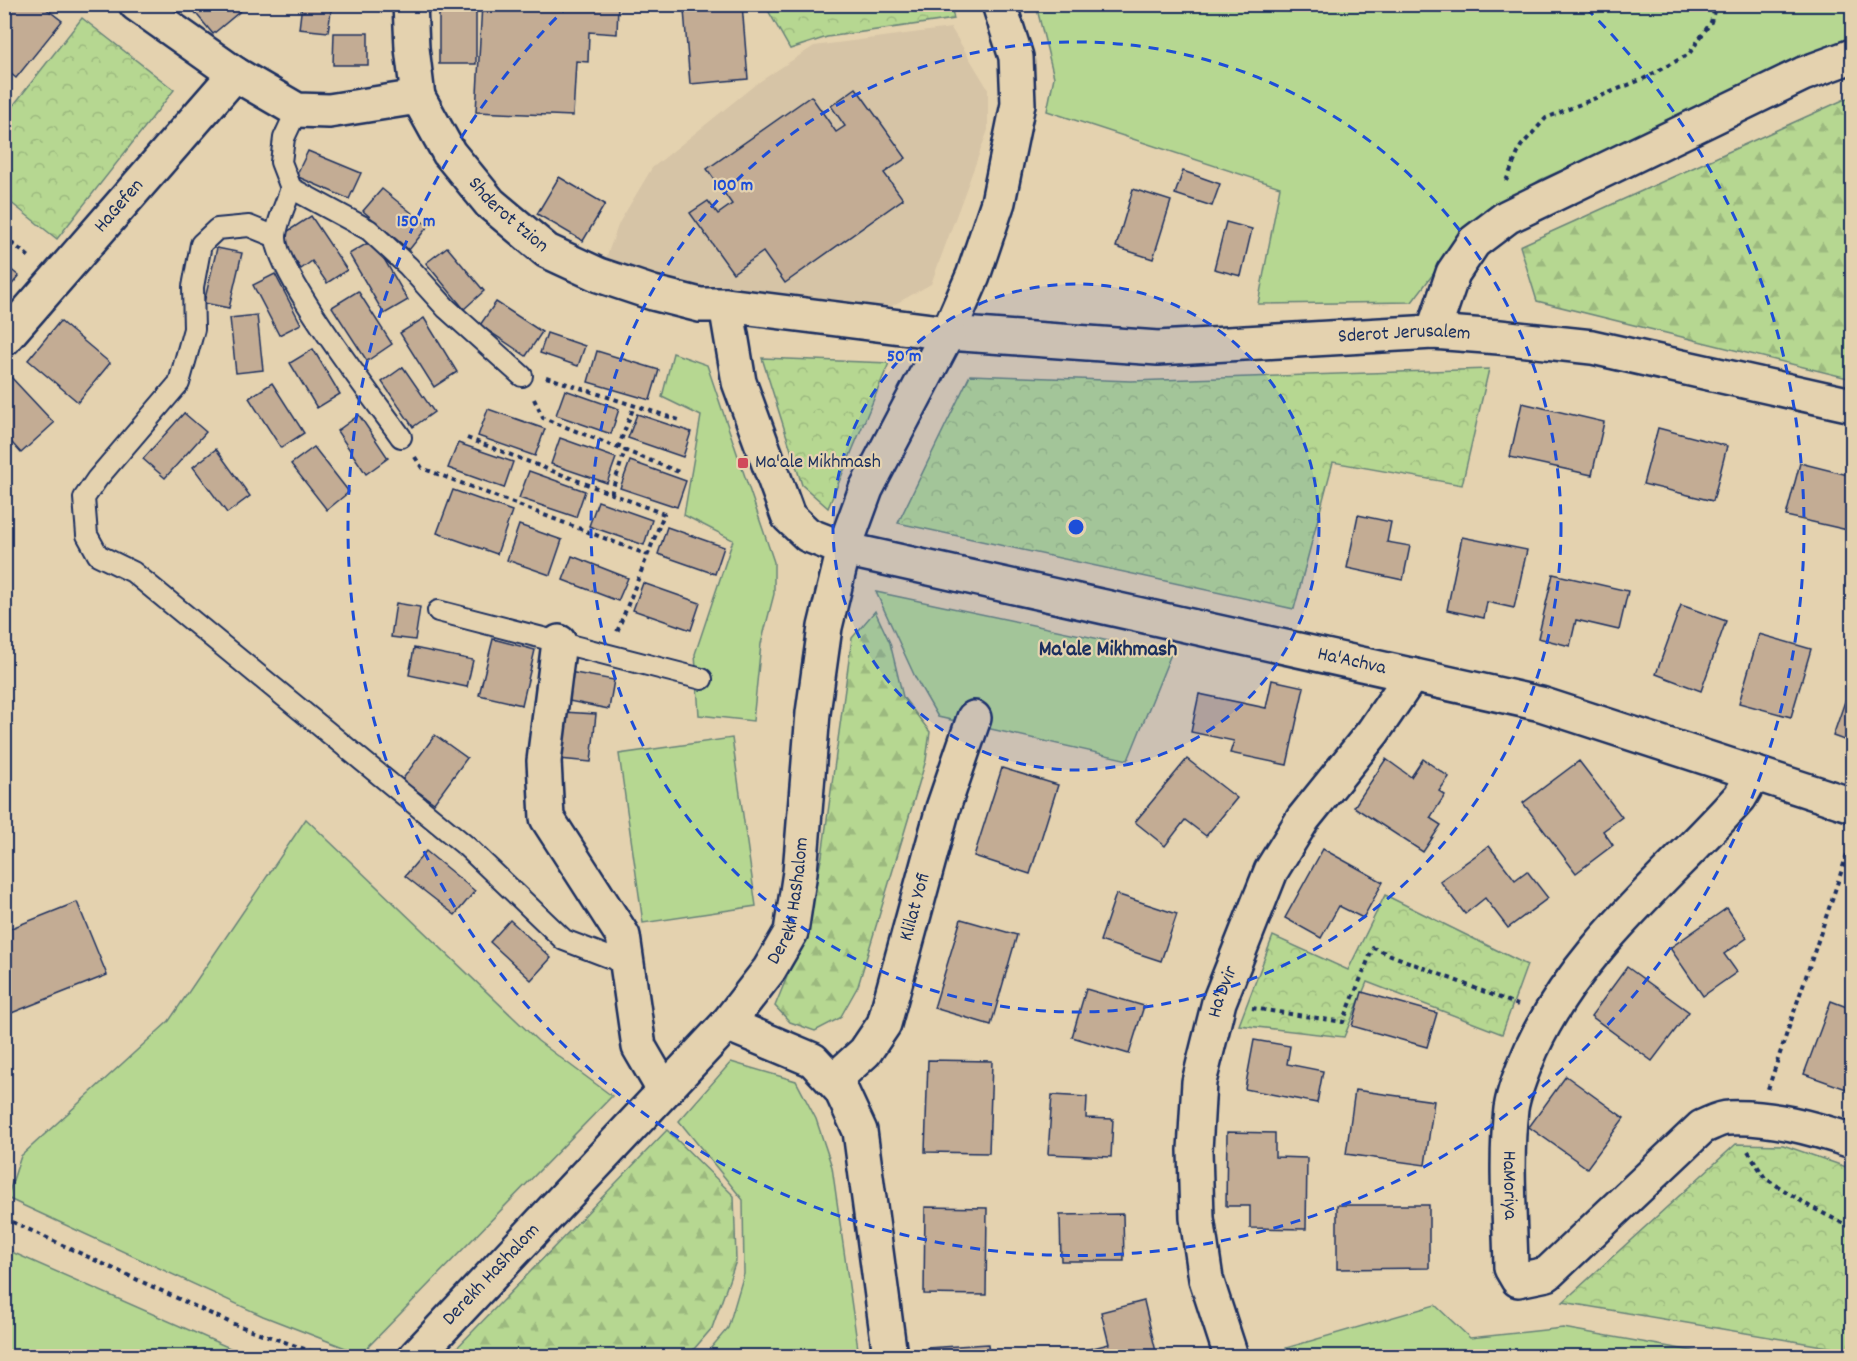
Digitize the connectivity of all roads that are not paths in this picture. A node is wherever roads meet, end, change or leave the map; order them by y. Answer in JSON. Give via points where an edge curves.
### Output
{"nodes":[{"id":1,"x":136,"y":4,"type":"edge"},
{"id":2,"x":410,"y":4,"type":"edge"},
{"id":3,"x":999,"y":4,"type":"edge"},
{"id":4,"x":1852,"y":56,"type":"edge"},
{"id":5,"x":236,"y":74,"type":"junction"},
{"id":6,"x":418,"y":97,"type":"junction"},
{"id":7,"x":297,"y":110,"type":"junction"},
{"id":8,"x":291,"y":188,"type":"junction"},
{"id":9,"x":276,"y":237,"type":"junction"},
{"id":10,"x":726,"y":305,"type":"junction"},
{"id":11,"x":1433,"y":332,"type":"junction"},
{"id":12,"x":948,"y":333,"type":"junction"},
{"id":13,"x":4,"y":339,"type":"edge"},
{"id":14,"x":522,"y":376,"type":"road end"},
{"id":15,"x":1852,"y":405,"type":"edge"},
{"id":16,"x":401,"y":436,"type":"road end"},
{"id":17,"x":844,"y":549,"type":"junction"},
{"id":18,"x":438,"y":611,"type":"dead end"},
{"id":19,"x":559,"y":642,"type":"junction"},
{"id":20,"x":1412,"y":675,"type":"junction"},
{"id":21,"x":702,"y":680,"type":"dead end"},
{"id":22,"x":974,"y":718,"type":"dead end"},
{"id":23,"x":1754,"y":773,"type":"junction"},
{"id":24,"x":1852,"y":805,"type":"edge"},
{"id":25,"x":627,"y":964,"type":"junction"},
{"id":26,"x":727,"y":1024,"type":"junction"},
{"id":27,"x":833,"y":1081,"type":"junction"},
{"id":28,"x":664,"y":1090,"type":"junction"},
{"id":29,"x":1852,"y":1141,"type":"edge"},
{"id":30,"x":416,"y":1356,"type":"edge"},
{"id":31,"x":890,"y":1356,"type":"edge"},
{"id":32,"x":1231,"y":1356,"type":"edge"}],
"edges":[{"from":1,"to":5,"type":"street"},
{"from":2,"to":6,"type":"street"},
{"from":3,"to":12,"type":"street","name":"Derekh HaShalom","via":[[1016,57],[1018,104],[998,202],[973,276]]},
{"from":4,"to":11,"type":"street","via":[[1803,74],[1507,217],[1474,242],[1453,273]]},
{"from":5,"to":7,"type":"street"},
{"from":5,"to":13,"type":"street","name":"HaGefen"},
{"from":6,"to":7,"type":"street","via":[[329,111]]},
{"from":6,"to":10,"type":"street","name":"Shderot tzion","via":[[449,153],[490,203],[547,251],[599,275],[653,293],[700,305]]},
{"from":7,"to":8,"type":"lane","via":[[284,138],[281,162]]},
{"from":8,"to":9,"type":"lane"},
{"from":8,"to":14,"type":"lane","via":[[369,230],[446,308]]},
{"from":9,"to":16,"type":"lane","via":[[285,266],[325,332]]},
{"from":9,"to":25,"type":"lane","via":[[249,226],[217,229],[201,244],[193,287],[194,329],[179,383],[84,498],[87,535],[98,555],[133,572],[466,846],[564,940]]},
{"from":10,"to":12,"type":"street","name":"Shderot tzion"},
{"from":10,"to":17,"type":"street","name":"Ha'Achva","via":[[739,382],[788,516],[808,535]]},
{"from":11,"to":12,"type":"street","name":"Sderot Jerusalem","via":[[1158,348]]},
{"from":11,"to":15,"type":"street","name":"Sderot Jerusalem","via":[[1592,347]]},
{"from":12,"to":17,"type":"street","name":"Derekh HaShalom","via":[[866,489]]},
{"from":17,"to":20,"type":"street","name":"Ha'Achva"},
{"from":17,"to":26,"type":"street","name":"Derekh HaShalom","via":[[825,627],[813,713],[800,872],[790,932],[769,970]]},
{"from":18,"to":19,"type":"lane"},
{"from":19,"to":21,"type":"lane"},
{"from":19,"to":25,"type":"street","via":[[544,761],[547,818],[623,936]]},
{"from":20,"to":23,"type":"street","name":"Ha'Achva","via":[[1541,704]]},
{"from":20,"to":32,"type":"street","name":"Ha'Dvir","via":[[1374,732],[1303,819],[1271,871],[1219,1002],[1199,1082],[1194,1150],[1197,1218],[1206,1279]]},
{"from":22,"to":27,"type":"street","name":"Klilat Yofi","via":[[943,808],[884,1024],[865,1052]]},
{"from":23,"to":24,"type":"street","name":"Ha'Achva"},
{"from":23,"to":29,"type":"street","name":"HaMoriya","via":[[1735,803],[1588,957],[1547,1016],[1511,1108],[1511,1268],[1518,1280],[1547,1274],[1702,1126],[1742,1119],[1817,1129]]},
{"from":25,"to":28,"type":"street","via":[[639,1047]]},
{"from":26,"to":27,"type":"street","via":[[813,1060]]},
{"from":26,"to":28,"type":"street","name":"Derekh HaShalom"},
{"from":27,"to":31,"type":"street","via":[[842,1090],[860,1131]]},
{"from":28,"to":30,"type":"street","name":"Derekh HaShalom"}]}
